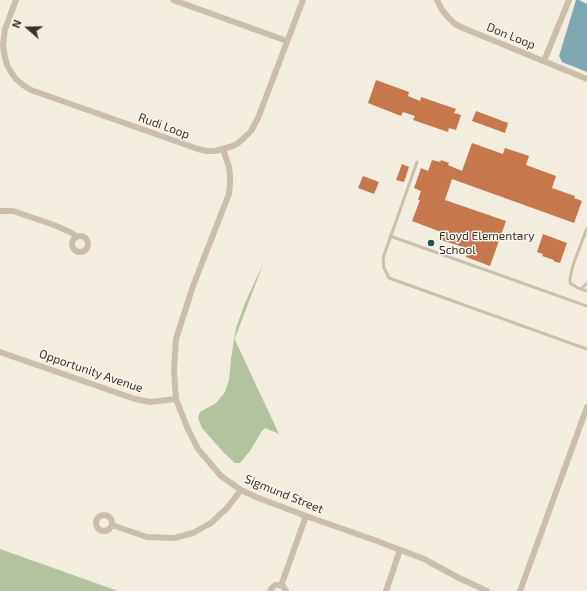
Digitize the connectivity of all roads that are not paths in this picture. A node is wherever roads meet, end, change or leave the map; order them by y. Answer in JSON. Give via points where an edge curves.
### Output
{"nodes":[{"id":1,"x":16,"y":0,"type":"edge"},
{"id":2,"x":173,"y":0,"type":"edge"},
{"id":3,"x":303,"y":0,"type":"edge"},
{"id":4,"x":437,"y":0,"type":"edge"},
{"id":5,"x":569,"y":0,"type":"edge"},
{"id":6,"x":287,"y":41,"type":"junction"},
{"id":7,"x":544,"y":61,"type":"junction"},
{"id":8,"x":3,"y":62,"type":"edge"},
{"id":9,"x":587,"y":79,"type":"edge"},
{"id":10,"x":223,"y":149,"type":"junction"},
{"id":11,"x":417,"y":162,"type":"dead end"},
{"id":12,"x":0,"y":211,"type":"edge"},
{"id":13,"x":587,"y":228,"type":"edge"},
{"id":14,"x":390,"y":236,"type":"junction"},
{"id":15,"x":77,"y":237,"type":"dead end"},
{"id":16,"x":587,"y":283,"type":"edge"},
{"id":17,"x":581,"y":289,"type":"junction"},
{"id":18,"x":587,"y":291,"type":"edge"},
{"id":19,"x":587,"y":306,"type":"edge"},
{"id":20,"x":587,"y":349,"type":"edge"},
{"id":21,"x":0,"y":352,"type":"edge"},
{"id":22,"x":176,"y":399,"type":"junction"},
{"id":23,"x":587,"y":407,"type":"edge"},
{"id":24,"x":241,"y":490,"type":"junction"},
{"id":25,"x":306,"y":516,"type":"junction"},
{"id":26,"x":112,"y":525,"type":"dead end"},
{"id":27,"x":400,"y":550,"type":"junction"},
{"id":28,"x":281,"y":586,"type":"junction"},
{"id":29,"x":270,"y":591,"type":"edge"},
{"id":30,"x":286,"y":591,"type":"edge"},
{"id":31,"x":386,"y":591,"type":"edge"},
{"id":32,"x":487,"y":591,"type":"edge"},
{"id":33,"x":520,"y":591,"type":"edge"}],
"edges":[{"from":1,"to":8,"type":"street","name":"Rudi Loop","via":[[5,29]]},
{"from":2,"to":6,"type":"street"},
{"from":3,"to":6,"type":"street","name":"Rudi Loop"},
{"from":4,"to":7,"type":"street","name":"Don Loop","via":[[455,24]]},
{"from":5,"to":7,"type":"street"},
{"from":6,"to":10,"type":"street","name":"Rudi Loop","via":[[251,131],[237,144]]},
{"from":7,"to":9,"type":"street","name":"Don Loop"},
{"from":8,"to":10,"type":"street","name":"Rudi Loop","via":[[16,79],[31,90],[198,149]]},
{"from":10,"to":22,"type":"street","name":"Sigmund Street","via":[[229,167],[229,194],[193,286],[176,339]]},
{"from":11,"to":14,"type":"lane"},
{"from":12,"to":15,"type":"street","via":[[20,213],[54,225]]},
{"from":13,"to":17,"type":"lane","via":[[570,278],[570,283]]},
{"from":14,"to":19,"type":"lane"},
{"from":14,"to":20,"type":"lane","via":[[383,258],[384,268],[390,278]]},
{"from":16,"to":17,"type":"lane"},
{"from":17,"to":18,"type":"lane"},
{"from":21,"to":22,"type":"street","name":"Opportunity Avenue","via":[[135,399],[150,402]]},
{"from":22,"to":24,"type":"street","name":"Sigmund Street","via":[[198,449],[221,476]]},
{"from":23,"to":33,"type":"street"},
{"from":24,"to":25,"type":"street","name":"Sigmund Street"},
{"from":24,"to":26,"type":"street","via":[[211,523],[187,535],[174,538],[147,537]]},
{"from":25,"to":27,"type":"street","name":"Sigmund Street"},
{"from":25,"to":28,"type":"street"},
{"from":27,"to":31,"type":"street"},
{"from":27,"to":32,"type":"street","name":"Sigmund Street","via":[[424,558]]},
{"from":28,"to":29,"type":"street","via":[[275,585]]},
{"from":28,"to":30,"type":"street"}]}
